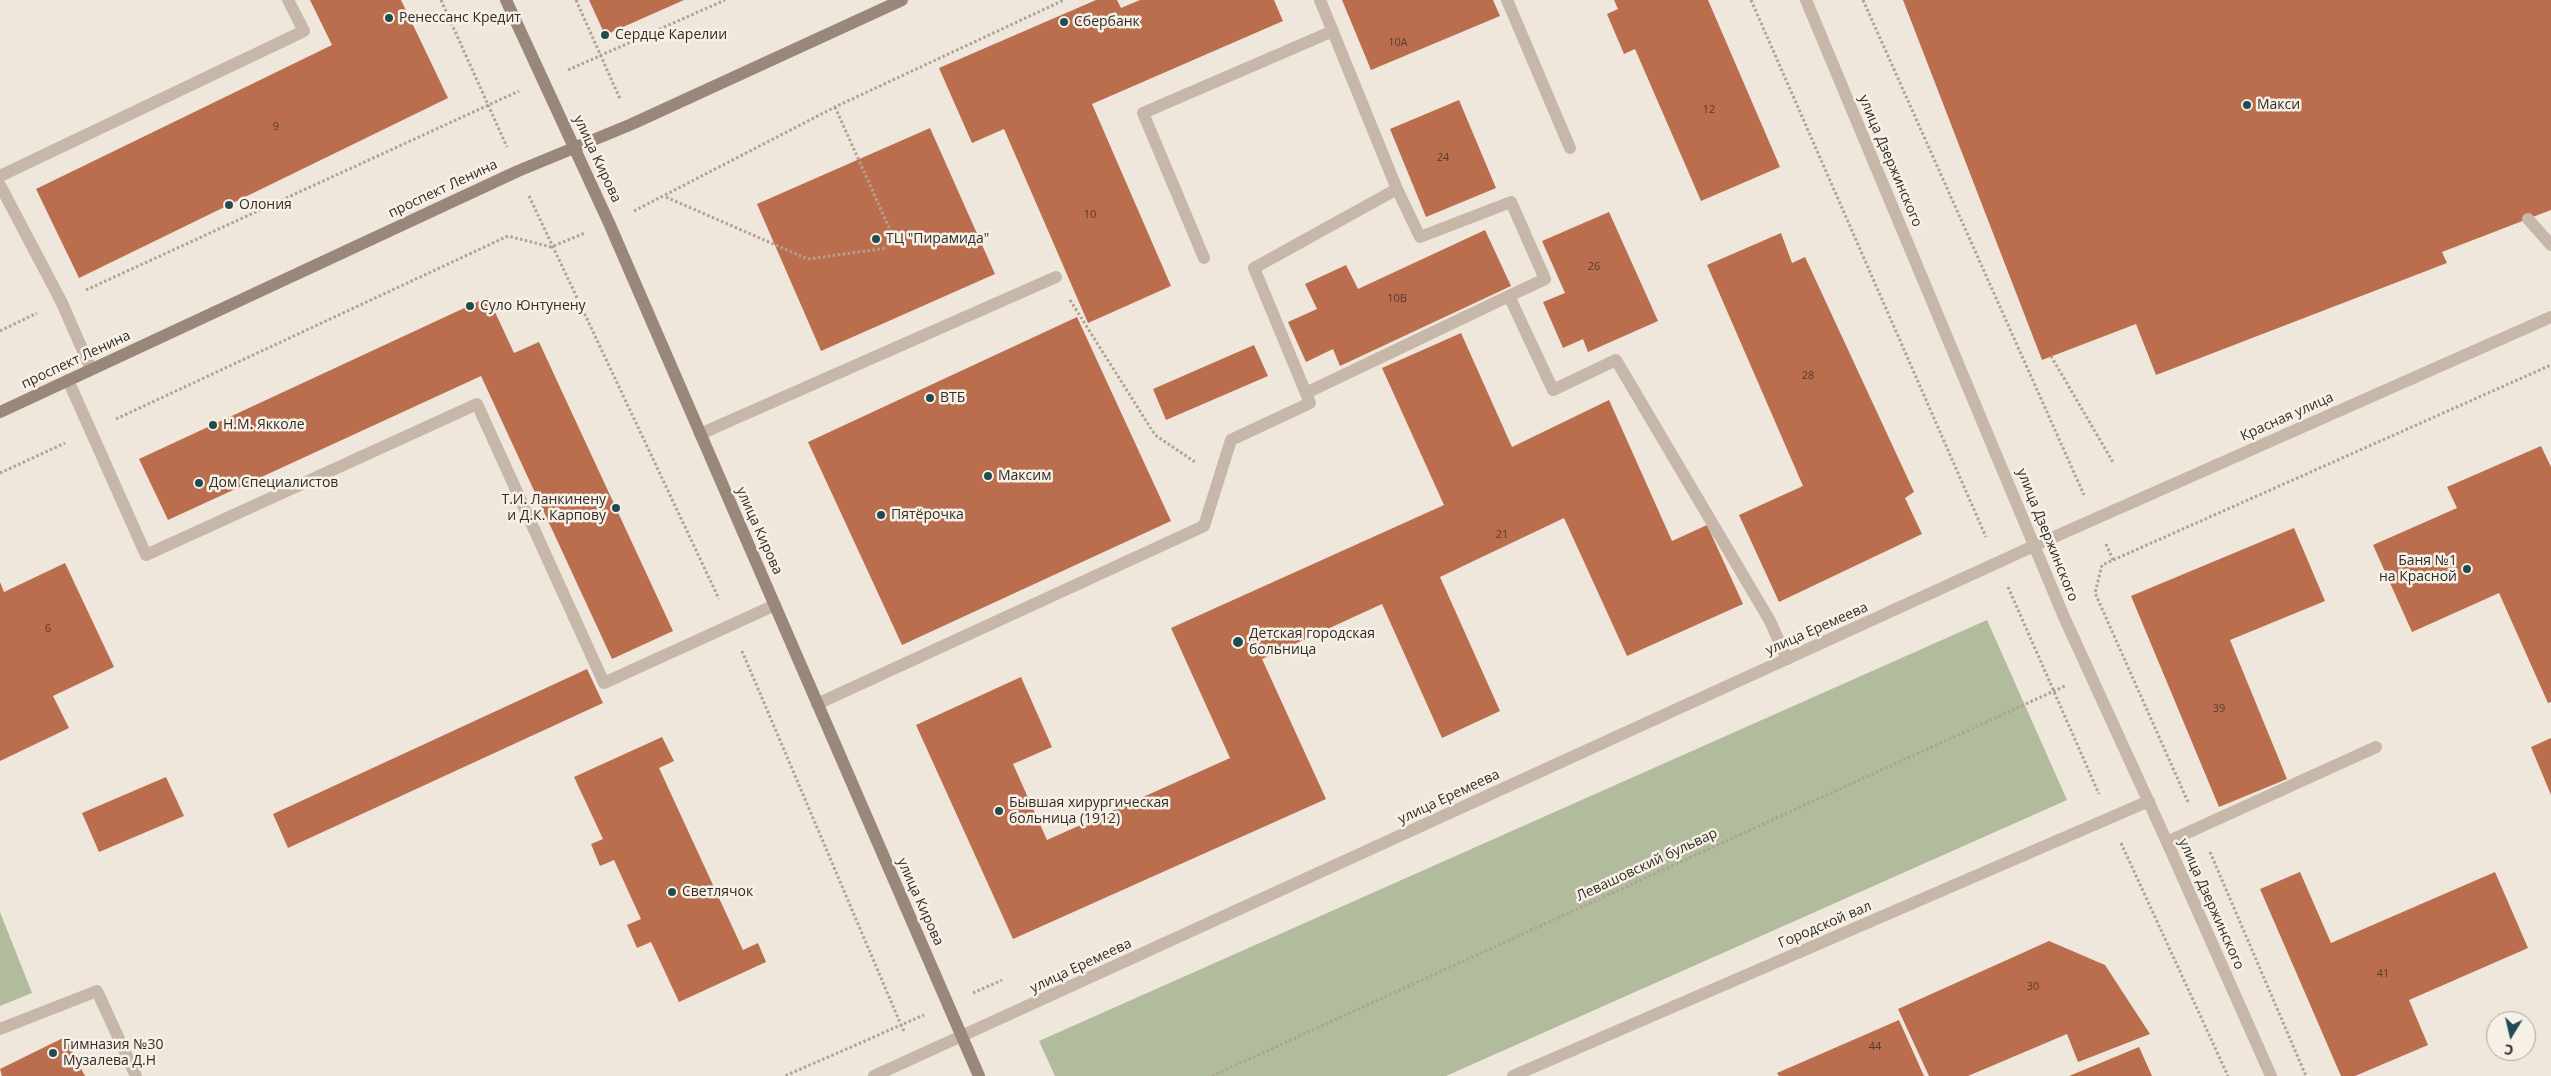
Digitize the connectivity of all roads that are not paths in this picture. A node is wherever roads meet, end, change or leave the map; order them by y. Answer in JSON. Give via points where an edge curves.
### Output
{"nodes":[{"id":1,"x":288,"y":0,"type":"edge"},
{"id":2,"x":506,"y":0,"type":"edge"},
{"id":3,"x":902,"y":0,"type":"edge"},
{"id":4,"x":1320,"y":0,"type":"edge"},
{"id":5,"x":1507,"y":0,"type":"edge"},
{"id":6,"x":1806,"y":0,"type":"edge"},
{"id":7,"x":1333,"y":31,"type":"junction"},
{"id":8,"x":575,"y":147,"type":"junction"},
{"id":9,"x":1570,"y":148,"type":"dead end"},
{"id":10,"x":0,"y":176,"type":"edge"},
{"id":11,"x":0,"y":185,"type":"edge"},
{"id":12,"x":1397,"y":189,"type":"junction"},
{"id":13,"x":2528,"y":219,"type":"dead end"},
{"id":14,"x":2551,"y":245,"type":"edge"},
{"id":15,"x":1204,"y":258,"type":"dead end"},
{"id":16,"x":1056,"y":277,"type":"road end"},
{"id":17,"x":1509,"y":296,"type":"junction"},
{"id":18,"x":2551,"y":317,"type":"edge"},
{"id":19,"x":91,"y":369,"type":"junction"},
{"id":20,"x":68,"y":380,"type":"junction"},
{"id":21,"x":1306,"y":393,"type":"junction"},
{"id":22,"x":0,"y":412,"type":"edge"},
{"id":23,"x":700,"y":434,"type":"junction"},
{"id":24,"x":2036,"y":545,"type":"junction"},
{"id":25,"x":775,"y":605,"type":"junction"},
{"id":26,"x":1787,"y":659,"type":"junction"},
{"id":27,"x":817,"y":704,"type":"junction"},
{"id":28,"x":2376,"y":747,"type":"dead end"},
{"id":29,"x":2150,"y":801,"type":"junction"},
{"id":30,"x":2167,"y":842,"type":"junction"},
{"id":31,"x":0,"y":1029,"type":"edge"},
{"id":32,"x":962,"y":1038,"type":"junction"},
{"id":33,"x":136,"y":1076,"type":"edge"},
{"id":34,"x":874,"y":1076,"type":"edge"},
{"id":35,"x":978,"y":1076,"type":"edge"},
{"id":36,"x":1513,"y":1076,"type":"edge"},
{"id":37,"x":2271,"y":1076,"type":"edge"}],
"edges":[{"from":1,"to":10,"type":"street","via":[[304,32]]},
{"from":2,"to":8,"type":"main road","name":"улица Кирова"},
{"from":3,"to":8,"type":"main road","name":"проспект Ленина"},
{"from":4,"to":7,"type":"street"},
{"from":5,"to":9,"type":"street"},
{"from":6,"to":24,"type":"street","name":"улица Дзержинского"},
{"from":7,"to":12,"type":"street"},
{"from":7,"to":15,"type":"street","via":[[1143,113]]},
{"from":8,"to":19,"type":"main road","name":"проспект Ленина"},
{"from":8,"to":23,"type":"main road","name":"улица Кирова"},
{"from":11,"to":19,"type":"street","via":[[61,302]]},
{"from":12,"to":17,"type":"street","via":[[1420,237],[1510,202],[1545,279]]},
{"from":12,"to":21,"type":"street","via":[[1254,268]]},
{"from":13,"to":14,"type":"street"},
{"from":16,"to":23,"type":"street"},
{"from":17,"to":21,"type":"street"},
{"from":17,"to":26,"type":"street","via":[[1553,390],[1616,360],[1770,621]]},
{"from":18,"to":24,"type":"street","name":"Красная улица"},
{"from":19,"to":20,"type":"main road","name":"проспект Ленина"},
{"from":20,"to":22,"type":"main road","name":"проспект Ленина"},
{"from":20,"to":25,"type":"street","via":[[146,555],[477,404],[604,683]]},
{"from":21,"to":27,"type":"street","via":[[1310,403],[1231,440],[1204,526]]},
{"from":23,"to":25,"type":"main road","name":"улица Кирова"},
{"from":24,"to":26,"type":"street","name":"улица Еремеева"},
{"from":24,"to":29,"type":"street","name":"улица Дзержинского","via":[[2064,617]]},
{"from":25,"to":27,"type":"main road","name":"улица Кирова"},
{"from":26,"to":32,"type":"street","name":"улица Еремеева"},
{"from":27,"to":32,"type":"main road","name":"улица Кирова"},
{"from":28,"to":30,"type":"street"},
{"from":29,"to":30,"type":"street","name":"улица Дзержинского"},
{"from":29,"to":36,"type":"street","name":"Городской вал"},
{"from":30,"to":37,"type":"street","name":"улица Дзержинского"},
{"from":31,"to":33,"type":"street","via":[[97,991]]},
{"from":32,"to":34,"type":"street","name":"улица Еремеева"},
{"from":32,"to":35,"type":"main road","name":"улица Кирова"}]}
